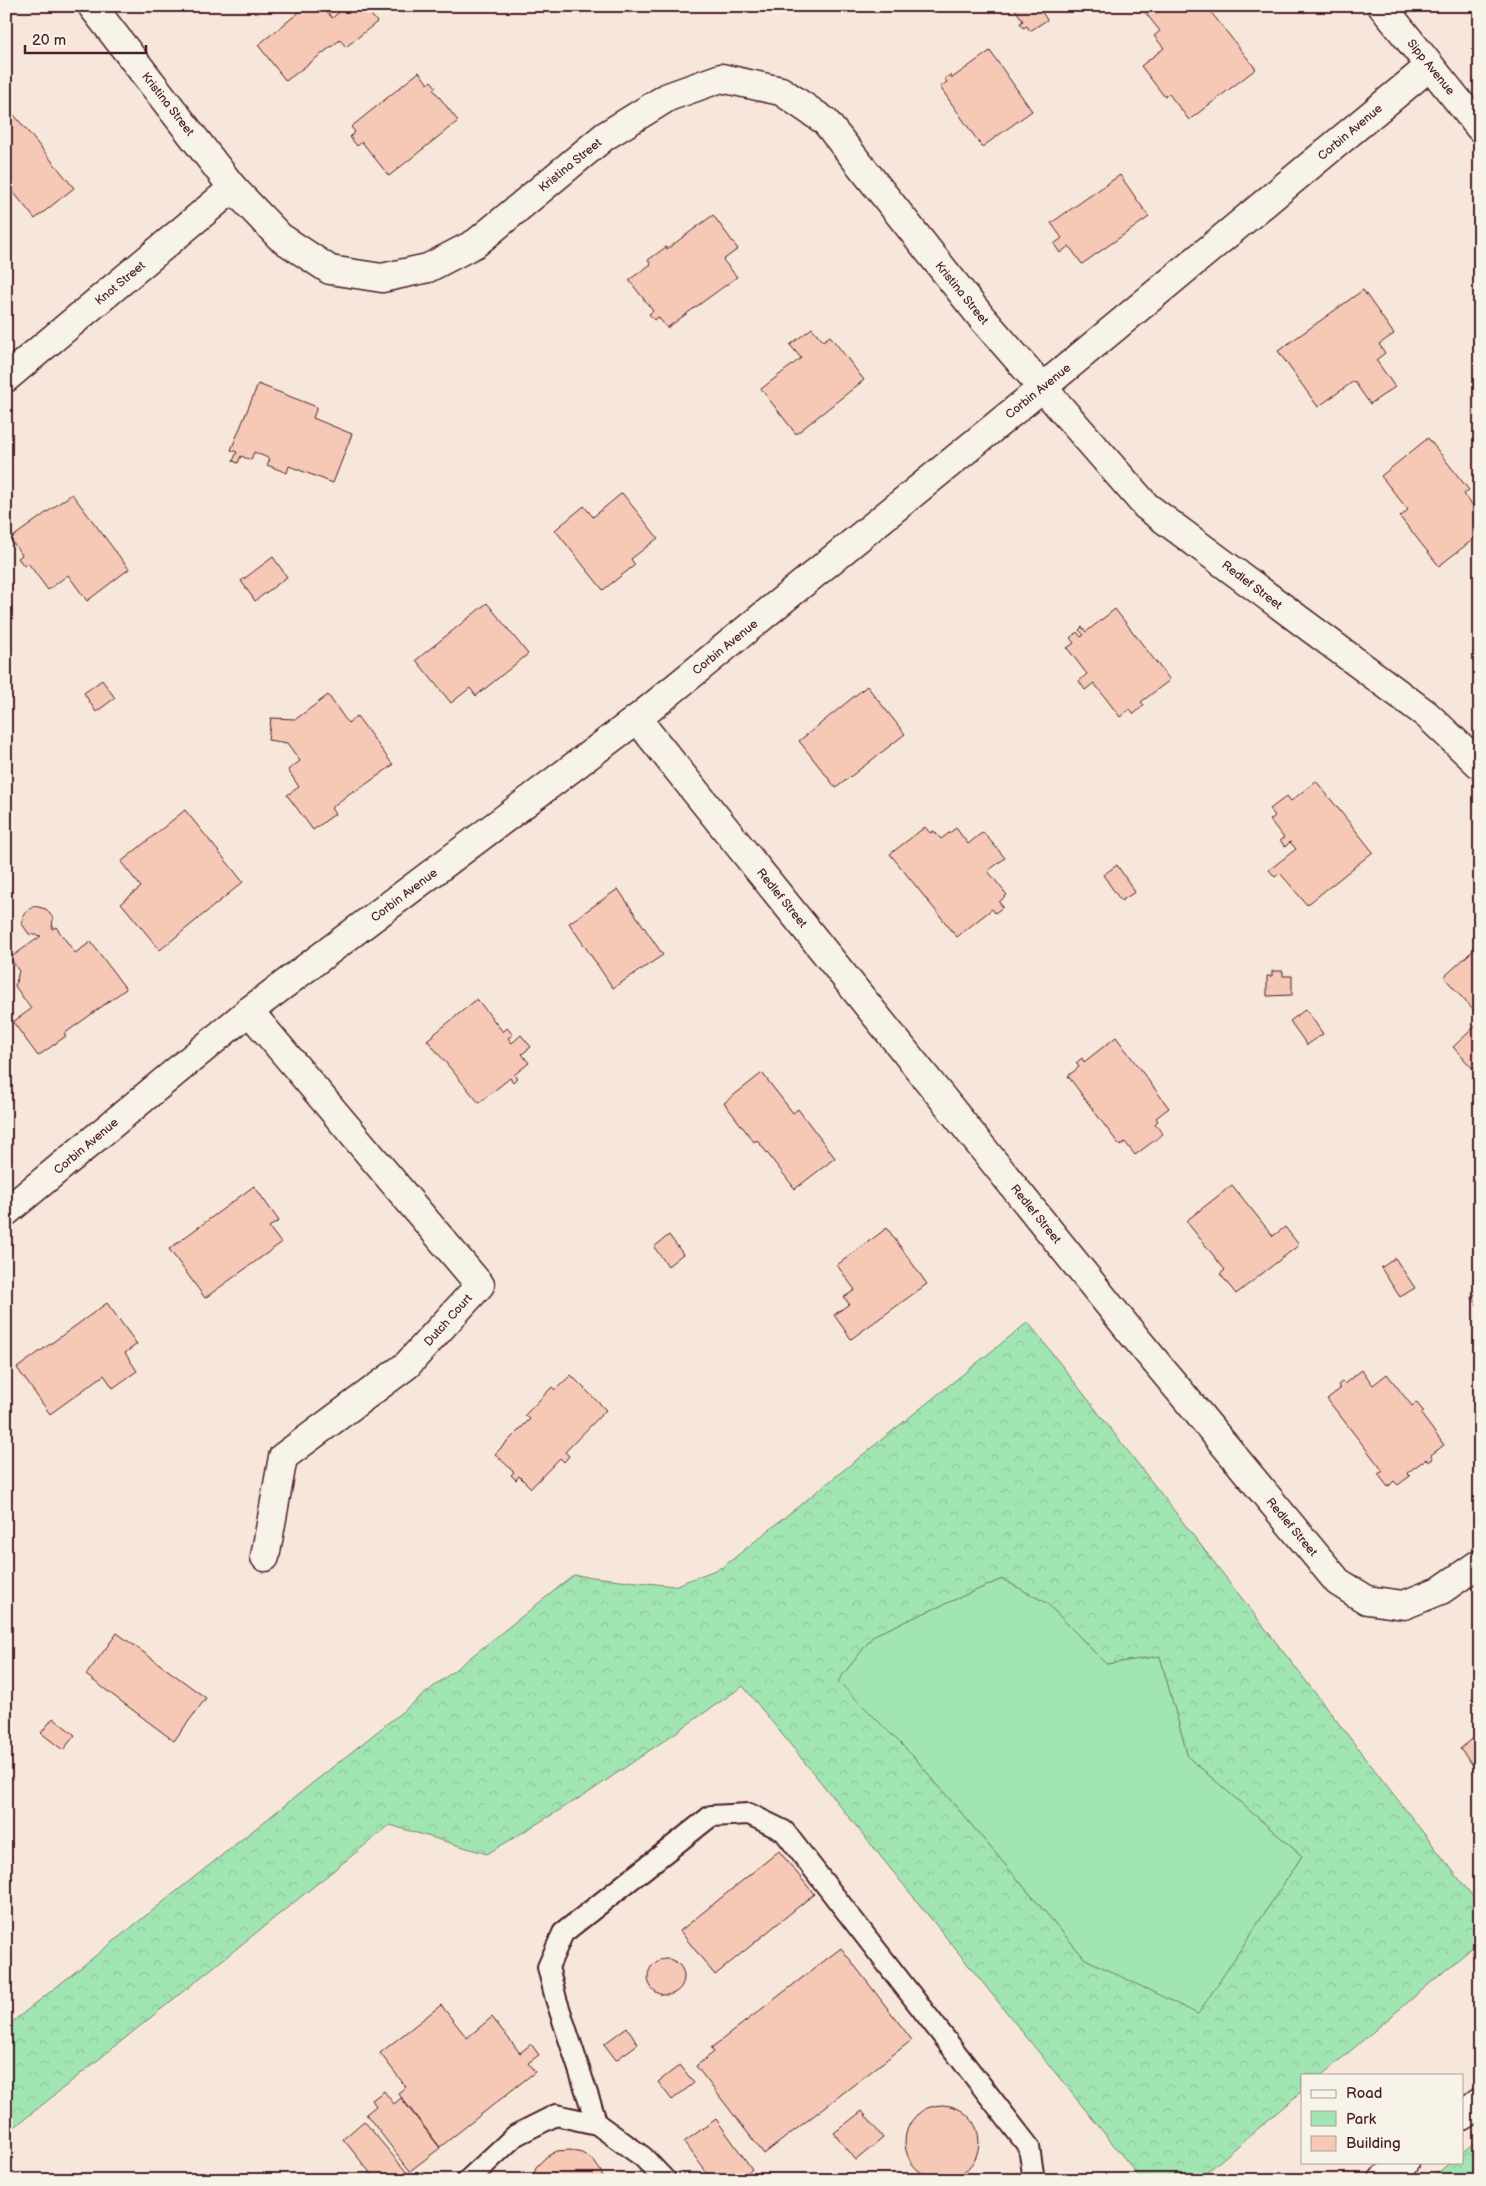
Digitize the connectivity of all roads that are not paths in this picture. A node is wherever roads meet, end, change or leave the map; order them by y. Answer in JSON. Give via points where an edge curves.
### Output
{"nodes":[{"id":1,"x":92,"y":6,"type":"edge"},
{"id":2,"x":1382,"y":6,"type":"edge"},
{"id":3,"x":1430,"y":66,"type":"junction"},
{"id":4,"x":1480,"y":128,"type":"edge"},
{"id":5,"x":233,"y":188,"type":"junction"},
{"id":6,"x":6,"y":378,"type":"edge"},
{"id":7,"x":1042,"y":388,"type":"junction"},
{"id":8,"x":637,"y":719,"type":"junction"},
{"id":9,"x":1480,"y":765,"type":"edge"},
{"id":10,"x":249,"y":1011,"type":"junction"},
{"id":11,"x":6,"y":1212,"type":"edge"},
{"id":12,"x":265,"y":1557,"type":"dead end"},
{"id":13,"x":1480,"y":1563,"type":"edge"},
{"id":14,"x":1480,"y":2102,"type":"edge"},
{"id":15,"x":1464,"y":2114,"type":"edge"},
{"id":16,"x":597,"y":2124,"type":"junction"},
{"id":17,"x":1403,"y":2164,"type":"edge"},
{"id":18,"x":468,"y":2180,"type":"edge"},
{"id":19,"x":665,"y":2180,"type":"edge"},
{"id":20,"x":1034,"y":2180,"type":"edge"},
{"id":21,"x":1383,"y":2180,"type":"edge"}],
"edges":[{"from":1,"to":5,"type":"street","name":"Kristina Street"},
{"from":2,"to":3,"type":"street","name":"Sipp Avenue"},
{"from":3,"to":4,"type":"street","name":"Sipp Avenue"},
{"from":3,"to":7,"type":"street","name":"Corbin Avenue"},
{"from":5,"to":6,"type":"street","name":"Knot Street"},
{"from":5,"to":7,"type":"street","name":"Kristina Street","via":[[280,236],[330,270],[382,278],[428,268],[476,243],[605,136],[668,97],[721,78],[781,91],[825,121]]},
{"from":7,"to":8,"type":"street","name":"Corbin Avenue"},
{"from":7,"to":9,"type":"street","name":"Redlef Street","via":[[1146,506],[1426,714]]},
{"from":8,"to":10,"type":"street","name":"Corbin Avenue"},
{"from":8,"to":13,"type":"street","name":"Redlef Street","via":[[1130,1331],[1338,1582],[1367,1600],[1404,1606],[1441,1590]]},
{"from":10,"to":11,"type":"street","name":"Corbin Avenue"},
{"from":10,"to":12,"type":"street","name":"Dutch Court","via":[[480,1285],[408,1365],[283,1457]]},
{"from":14,"to":15,"type":"street"},
{"from":16,"to":18,"type":"lane","via":[[556,2115],[516,2135]]},
{"from":16,"to":19,"type":"lane","via":[[643,2157]]},
{"from":16,"to":20,"type":"lane","via":[[548,1967],[564,1933],[711,1816],[749,1814],[784,1831],[1029,2147]]},
{"from":17,"to":21,"type":"street"}]}
